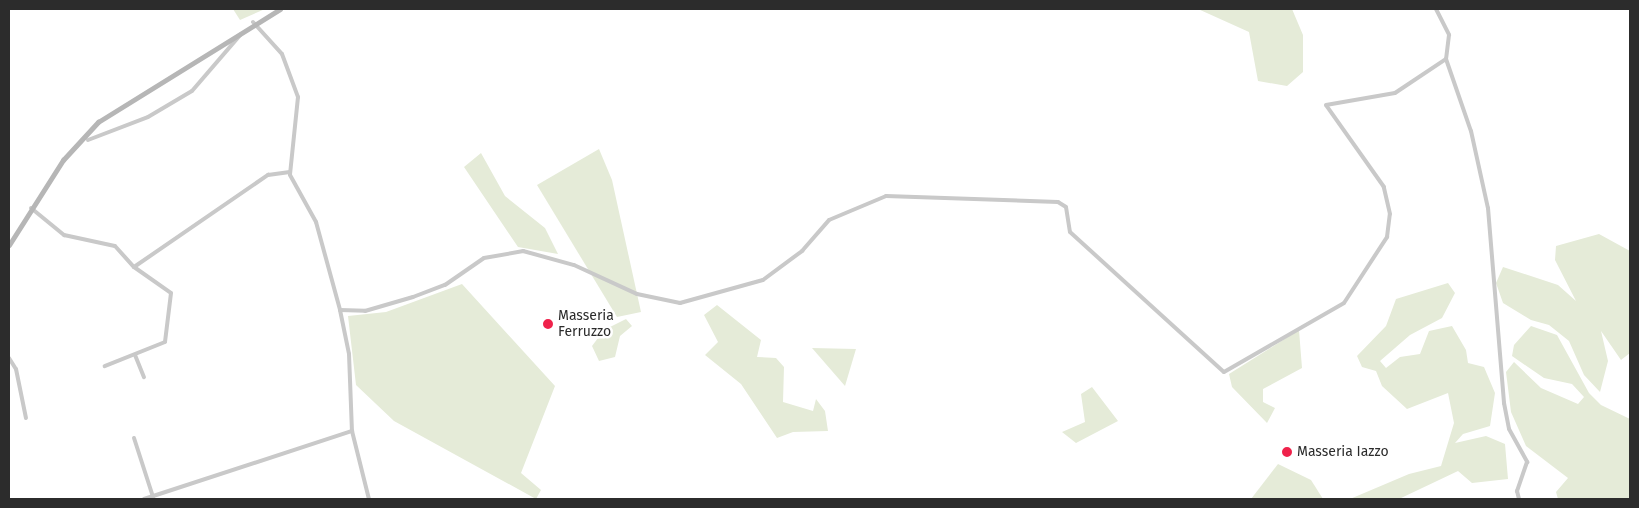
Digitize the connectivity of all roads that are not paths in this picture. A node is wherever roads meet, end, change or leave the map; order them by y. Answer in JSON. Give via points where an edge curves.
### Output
{"nodes":[{"id":1,"x":280,"y":9,"type":"edge"},
{"id":2,"x":1436,"y":9,"type":"edge"},
{"id":3,"x":251,"y":23,"type":"junction"},
{"id":4,"x":1446,"y":60,"type":"junction"},
{"id":5,"x":87,"y":132,"type":"junction"},
{"id":6,"x":93,"y":137,"type":"junction"},
{"id":7,"x":88,"y":140,"type":"dead end"},
{"id":8,"x":290,"y":172,"type":"junction"},
{"id":9,"x":32,"y":208,"type":"junction"},
{"id":10,"x":9,"y":245,"type":"edge"},
{"id":11,"x":134,"y":267,"type":"junction"},
{"id":12,"x":340,"y":310,"type":"junction"},
{"id":13,"x":135,"y":355,"type":"junction"},
{"id":14,"x":9,"y":358,"type":"edge"},
{"id":15,"x":105,"y":366,"type":"dead end"},
{"id":16,"x":144,"y":377,"type":"dead end"},
{"id":17,"x":26,"y":418,"type":"dead end"},
{"id":18,"x":352,"y":431,"type":"junction"},
{"id":19,"x":134,"y":438,"type":"dead end"},
{"id":20,"x":153,"y":497,"type":"junction"},
{"id":21,"x":144,"y":499,"type":"edge"},
{"id":22,"x":369,"y":499,"type":"edge"},
{"id":23,"x":1519,"y":499,"type":"edge"}],
"edges":[{"from":1,"to":3,"type":"main road"},
{"from":2,"to":4,"type":"street","via":[[1448,35]]},
{"from":3,"to":5,"type":"main road"},
{"from":3,"to":6,"type":"street","via":[[192,91],[148,116]]},
{"from":3,"to":8,"type":"street","via":[[282,54],[298,97]]},
{"from":4,"to":12,"type":"street","via":[[1395,94],[1326,105],[1384,187],[1390,214],[1387,237],[1344,302],[1224,372],[1070,232],[1066,207],[1058,202],[886,196],[829,220],[802,251],[763,280],[680,303],[637,294],[581,268],[523,251],[484,258],[445,285],[413,297],[365,312]]},
{"from":4,"to":23,"type":"street","via":[[1471,131],[1488,208],[1504,402],[1509,429],[1527,462],[1516,491]]},
{"from":5,"to":6,"type":"street"},
{"from":5,"to":9,"type":"main road"},
{"from":6,"to":7,"type":"street"},
{"from":8,"to":11,"type":"street","via":[[268,175]]},
{"from":8,"to":12,"type":"street","via":[[316,222]]},
{"from":9,"to":10,"type":"main road"},
{"from":9,"to":11,"type":"street","via":[[64,235],[115,246]]},
{"from":11,"to":13,"type":"street","via":[[163,286],[173,304],[165,342]]},
{"from":12,"to":18,"type":"street","via":[[349,354]]},
{"from":13,"to":15,"type":"street"},
{"from":13,"to":16,"type":"street"},
{"from":14,"to":17,"type":"street","via":[[16,369]]},
{"from":18,"to":20,"type":"street"},
{"from":18,"to":22,"type":"street"},
{"from":19,"to":20,"type":"street"},
{"from":20,"to":21,"type":"street"}]}
